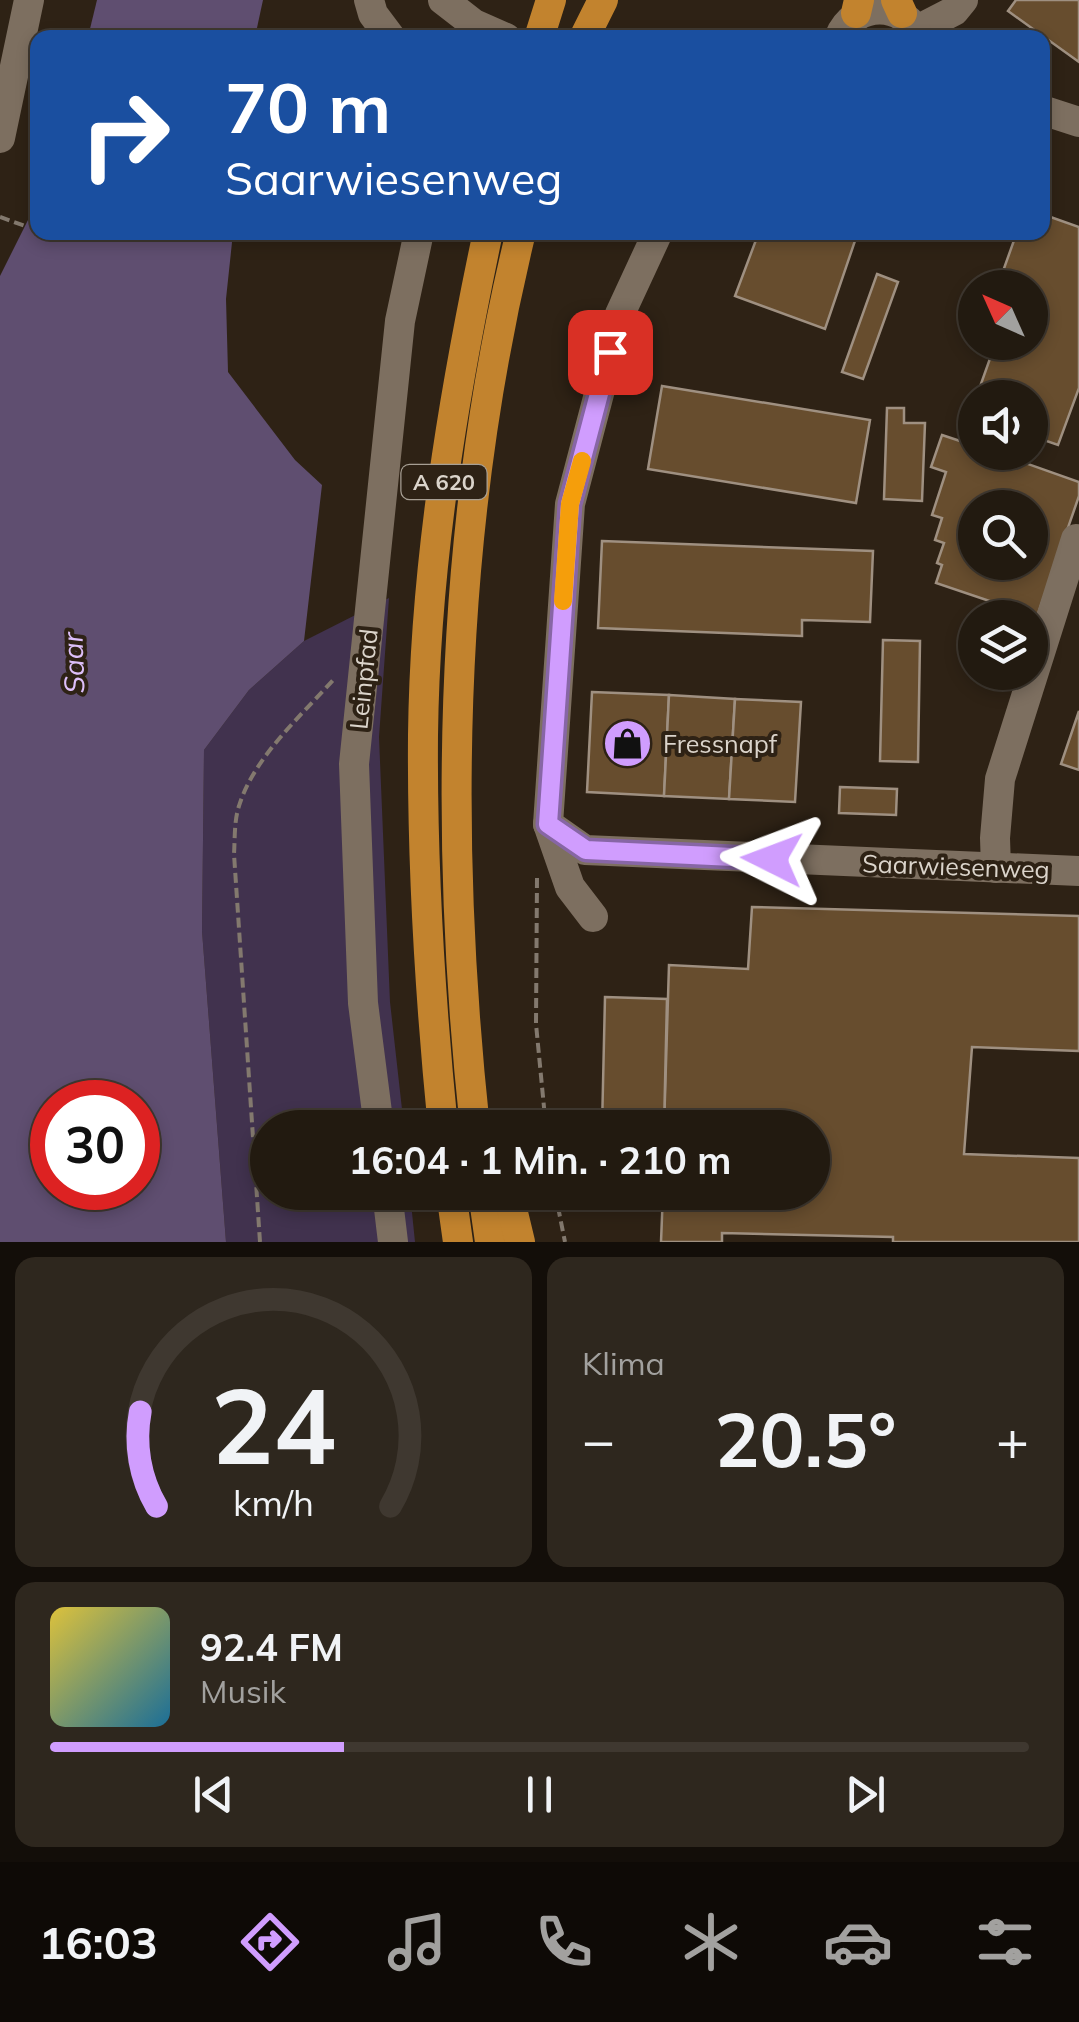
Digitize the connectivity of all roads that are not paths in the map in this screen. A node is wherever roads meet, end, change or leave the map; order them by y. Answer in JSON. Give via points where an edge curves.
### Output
{"nodes":[{"id":1,"x":30,"y":0,"type":"edge"},
{"id":2,"x":369,"y":0,"type":"edge"},
{"id":3,"x":443,"y":0,"type":"edge"},
{"id":4,"x":962,"y":0,"type":"edge"},
{"id":5,"x":852,"y":17,"type":"edge"},
{"id":6,"x":909,"y":20,"type":"edge"},
{"id":7,"x":385,"y":30,"type":"edge"},
{"id":8,"x":488,"y":30,"type":"edge"},
{"id":9,"x":1050,"y":113,"type":"edge"},
{"id":10,"x":1079,"y":122,"type":"edge"},
{"id":11,"x":0,"y":138,"type":"edge"},
{"id":12,"x":418,"y":240,"type":"edge"},
{"id":13,"x":486,"y":240,"type":"edge"},
{"id":14,"x":519,"y":240,"type":"edge"},
{"id":15,"x":654,"y":240,"type":"edge"},
{"id":16,"x":1076,"y":539,"type":"dead end"},
{"id":17,"x":548,"y":824,"type":"junction"},
{"id":18,"x":996,"y":868,"type":"junction"},
{"id":19,"x":1079,"y":871,"type":"edge"},
{"id":20,"x":593,"y":917,"type":"dead end"},
{"id":21,"x":459,"y":955,"type":"junction"},
{"id":22,"x":434,"y":1036,"type":"junction"},
{"id":23,"x":377,"y":1110,"type":"edge"},
{"id":24,"x":432,"y":1110,"type":"edge"},
{"id":25,"x":441,"y":1110,"type":"edge"},
{"id":26,"x":473,"y":1110,"type":"edge"},
{"id":27,"x":490,"y":1110,"type":"edge"},
{"id":28,"x":389,"y":1210,"type":"edge"},
{"id":29,"x":437,"y":1210,"type":"edge"},
{"id":30,"x":454,"y":1210,"type":"edge"},
{"id":31,"x":486,"y":1210,"type":"edge"},
{"id":32,"x":512,"y":1210,"type":"edge"},
{"id":33,"x":393,"y":1242,"type":"edge"},
{"id":34,"x":439,"y":1242,"type":"edge"},
{"id":35,"x":458,"y":1242,"type":"edge"},
{"id":36,"x":490,"y":1242,"type":"edge"},
{"id":37,"x":520,"y":1242,"type":"edge"}],
"edges":[{"from":1,"to":11,"type":"street"},
{"from":2,"to":7,"type":"street"},
{"from":3,"to":8,"type":"street"},
{"from":4,"to":6,"type":"street","via":[[954,10]]},
{"from":5,"to":6,"type":"street","via":[[879,6]]},
{"from":9,"to":10,"type":"street"},
{"from":12,"to":23,"type":"street","name":"Leinpfad","via":[[400,321],[354,764],[364,1003]]},
{"from":13,"to":22,"type":"highway","number":"A 620","via":[[454,400],[427,656],[423,734]]},
{"from":14,"to":21,"type":"highway","number":"A 620","via":[[485,404],[467,553],[458,663]]},
{"from":15,"to":17,"type":"street","via":[[620,314],[570,504]]},
{"from":16,"to":18,"type":"street","via":[[1000,779]]},
{"from":17,"to":18,"type":"street","name":"Saarwiesenweg","via":[[586,850]]},
{"from":17,"to":20,"type":"street","via":[[570,887]]},
{"from":18,"to":19,"type":"street","name":"Saarwiesenweg"},
{"from":21,"to":26,"type":"highway","number":"A 620"},
{"from":21,"to":27,"type":"highway"},
{"from":22,"to":24,"type":"highway"},
{"from":22,"to":25,"type":"highway","number":"A 620"},
{"from":28,"to":33,"type":"street"},
{"from":29,"to":34,"type":"highway"},
{"from":30,"to":35,"type":"highway"},
{"from":31,"to":36,"type":"highway"},
{"from":32,"to":37,"type":"highway"}]}
